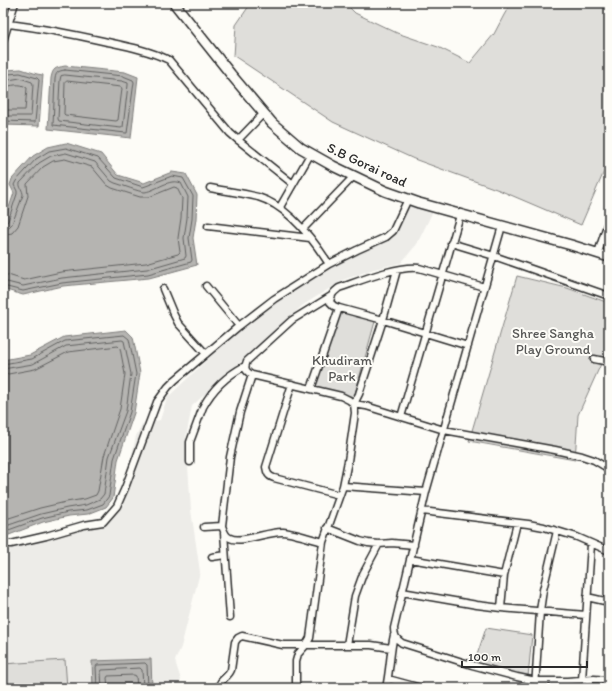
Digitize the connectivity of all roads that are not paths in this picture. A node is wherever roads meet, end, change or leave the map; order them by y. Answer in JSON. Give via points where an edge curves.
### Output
{"nodes":[{"id":1,"x":15,"y":3,"type":"edge"},
{"id":2,"x":174,"y":3,"type":"edge"},
{"id":3,"x":8,"y":24,"type":"junction"},
{"id":4,"x":3,"y":42,"type":"edge"},
{"id":5,"x":263,"y":114,"type":"junction"},
{"id":6,"x":238,"y":140,"type":"junction"},
{"id":7,"x":311,"y":153,"type":"junction"},
{"id":8,"x":354,"y":176,"type":"junction"},
{"id":9,"x":294,"y":184,"type":"junction"},
{"id":10,"x":210,"y":188,"type":"dead end"},
{"id":11,"x":408,"y":199,"type":"junction"},
{"id":12,"x":280,"y":207,"type":"junction"},
{"id":13,"x":460,"y":215,"type":"junction"},
{"id":14,"x":609,"y":219,"type":"edge"},
{"id":15,"x":208,"y":226,"type":"dead end"},
{"id":16,"x":502,"y":226,"type":"junction"},
{"id":17,"x":303,"y":228,"type":"junction"},
{"id":18,"x":310,"y":238,"type":"junction"},
{"id":19,"x":452,"y":243,"type":"junction"},
{"id":20,"x":598,"y":253,"type":"junction"},
{"id":21,"x":494,"y":256,"type":"junction"},
{"id":22,"x":609,"y":257,"type":"edge"},
{"id":23,"x":329,"y":264,"type":"junction"},
{"id":24,"x":397,"y":270,"type":"junction"},
{"id":25,"x":442,"y":275,"type":"junction"},
{"id":26,"x":206,"y":286,"type":"dead end"},
{"id":27,"x":484,"y":287,"type":"junction"},
{"id":28,"x":163,"y":289,"type":"dead end"},
{"id":29,"x":331,"y":296,"type":"junction"},
{"id":30,"x":609,"y":296,"type":"edge"},
{"id":31,"x":339,"y":308,"type":"junction"},
{"id":32,"x":383,"y":320,"type":"junction"},
{"id":33,"x":239,"y":326,"type":"junction"},
{"id":34,"x":425,"y":333,"type":"junction"},
{"id":35,"x":468,"y":346,"type":"junction"},
{"id":36,"x":206,"y":354,"type":"junction"},
{"id":37,"x":594,"y":359,"type":"dead end"},
{"id":38,"x":609,"y":362,"type":"edge"},
{"id":39,"x":245,"y":366,"type":"junction"},
{"id":40,"x":252,"y":375,"type":"junction"},
{"id":41,"x":292,"y":384,"type":"junction"},
{"id":42,"x":311,"y":389,"type":"junction"},
{"id":43,"x":354,"y":404,"type":"junction"},
{"id":44,"x":401,"y":417,"type":"junction"},
{"id":45,"x":444,"y":430,"type":"junction"},
{"id":46,"x":190,"y":462,"type":"dead end"},
{"id":47,"x":609,"y":469,"type":"edge"},
{"id":48,"x":343,"y":486,"type":"junction"},
{"id":49,"x":426,"y":492,"type":"junction"},
{"id":50,"x":339,"y":495,"type":"junction"},
{"id":51,"x":422,"y":511,"type":"junction"},
{"id":52,"x":517,"y":523,"type":"junction"},
{"id":53,"x":222,"y":526,"type":"junction"},
{"id":54,"x":204,"y":527,"type":"dead end"},
{"id":55,"x":327,"y":528,"type":"junction"},
{"id":56,"x":557,"y":531,"type":"junction"},
{"id":57,"x":224,"y":533,"type":"junction"},
{"id":58,"x":322,"y":542,"type":"junction"},
{"id":59,"x":3,"y":544,"type":"edge"},
{"id":60,"x":379,"y":544,"type":"junction"},
{"id":61,"x":591,"y":544,"type":"junction"},
{"id":62,"x":414,"y":545,"type":"junction"},
{"id":63,"x":609,"y":551,"type":"edge"},
{"id":64,"x":226,"y":555,"type":"junction"},
{"id":65,"x":212,"y":557,"type":"dead end"},
{"id":66,"x":410,"y":559,"type":"junction"},
{"id":67,"x":504,"y":575,"type":"junction"},
{"id":68,"x":402,"y":592,"type":"junction"},
{"id":69,"x":587,"y":597,"type":"junction"},
{"id":70,"x":609,"y":602,"type":"edge"},
{"id":71,"x":501,"y":608,"type":"junction"},
{"id":72,"x":540,"y":611,"type":"junction"},
{"id":73,"x":586,"y":615,"type":"junction"},
{"id":74,"x":230,"y":617,"type":"dead end"},
{"id":75,"x":394,"y":635,"type":"junction"},
{"id":76,"x":306,"y":645,"type":"junction"},
{"id":77,"x":347,"y":645,"type":"junction"},
{"id":78,"x":391,"y":648,"type":"junction"},
{"id":79,"x":388,"y":679,"type":"junction"},
{"id":80,"x":582,"y":680,"type":"junction"},
{"id":81,"x":609,"y":680,"type":"edge"},
{"id":82,"x":536,"y":681,"type":"junction"},
{"id":83,"x":567,"y":681,"type":"junction"},
{"id":84,"x":219,"y":688,"type":"edge"},
{"id":85,"x":296,"y":688,"type":"edge"},
{"id":86,"x":386,"y":688,"type":"edge"},
{"id":87,"x":421,"y":688,"type":"edge"},
{"id":88,"x":535,"y":688,"type":"edge"},
{"id":89,"x":570,"y":688,"type":"edge"}],
"edges":[{"from":1,"to":3,"type":"street"},
{"from":2,"to":5,"type":"street","name":"S.B Gorai road"},
{"from":3,"to":4,"type":"street"},
{"from":3,"to":6,"type":"street","via":[[140,49],[169,60]]},
{"from":5,"to":6,"type":"street"},
{"from":5,"to":7,"type":"street","name":"S.B Gorai road","via":[[285,135]]},
{"from":6,"to":9,"type":"street"},
{"from":7,"to":8,"type":"street","name":"S.B Gorai road"},
{"from":7,"to":9,"type":"street"},
{"from":8,"to":11,"type":"street","name":"S.B Gorai road"},
{"from":8,"to":17,"type":"street"},
{"from":9,"to":12,"type":"street"},
{"from":10,"to":12,"type":"street","via":[[259,198]]},
{"from":11,"to":13,"type":"street","name":"S.B Gorai road"},
{"from":11,"to":23,"type":"street","via":[[394,231]]},
{"from":12,"to":17,"type":"street"},
{"from":13,"to":16,"type":"street","name":"S.B Gorai road"},
{"from":13,"to":19,"type":"street"},
{"from":14,"to":20,"type":"street"},
{"from":15,"to":18,"type":"street"},
{"from":16,"to":20,"type":"street","name":"S.B Gorai road"},
{"from":16,"to":21,"type":"street"},
{"from":17,"to":18,"type":"street"},
{"from":18,"to":23,"type":"street"},
{"from":19,"to":21,"type":"street"},
{"from":19,"to":25,"type":"street"},
{"from":20,"to":22,"type":"street","name":"S.B Gorai road"},
{"from":21,"to":27,"type":"street"},
{"from":21,"to":30,"type":"street"},
{"from":23,"to":33,"type":"street","via":[[274,299]]},
{"from":24,"to":25,"type":"street","via":[[419,268]]},
{"from":24,"to":29,"type":"street","via":[[339,288]]},
{"from":24,"to":32,"type":"street"},
{"from":25,"to":27,"type":"street"},
{"from":25,"to":34,"type":"street"},
{"from":26,"to":33,"type":"street"},
{"from":27,"to":35,"type":"street"},
{"from":28,"to":36,"type":"street","via":[[178,322]]},
{"from":29,"to":31,"type":"street","via":[[330,302]]},
{"from":29,"to":39,"type":"street","via":[[292,320],[247,361]]},
{"from":31,"to":32,"type":"street"},
{"from":31,"to":42,"type":"street"},
{"from":32,"to":34,"type":"street"},
{"from":32,"to":43,"type":"street"},
{"from":33,"to":36,"type":"street"},
{"from":34,"to":35,"type":"street"},
{"from":34,"to":44,"type":"street"},
{"from":35,"to":45,"type":"street"},
{"from":36,"to":59,"type":"street","via":[[175,380],[157,402],[117,506],[104,522],[18,543]]},
{"from":37,"to":38,"type":"street"},
{"from":39,"to":40,"type":"street","via":[[245,370]]},
{"from":39,"to":46,"type":"street","via":[[223,380],[205,402],[190,442]]},
{"from":40,"to":41,"type":"street"},
{"from":40,"to":53,"type":"street","via":[[240,412],[230,457]]},
{"from":41,"to":42,"type":"street"},
{"from":41,"to":50,"type":"street","via":[[266,467],[267,472],[274,478]]},
{"from":42,"to":43,"type":"street","via":[[341,396]]},
{"from":43,"to":44,"type":"street"},
{"from":43,"to":48,"type":"street"},
{"from":44,"to":45,"type":"street"},
{"from":45,"to":47,"type":"street","via":[[582,456]]},
{"from":45,"to":49,"type":"street"},
{"from":48,"to":49,"type":"street"},
{"from":48,"to":50,"type":"street"},
{"from":49,"to":51,"type":"street"},
{"from":50,"to":55,"type":"street"},
{"from":51,"to":52,"type":"street"},
{"from":51,"to":62,"type":"street"},
{"from":52,"to":56,"type":"street"},
{"from":52,"to":67,"type":"street"},
{"from":53,"to":54,"type":"street"},
{"from":53,"to":57,"type":"street"},
{"from":55,"to":58,"type":"street"},
{"from":55,"to":60,"type":"street","via":[[360,541]]},
{"from":56,"to":61,"type":"street"},
{"from":56,"to":72,"type":"street"},
{"from":57,"to":58,"type":"street","via":[[235,540],[285,532]]},
{"from":57,"to":64,"type":"street"},
{"from":58,"to":76,"type":"street","via":[[312,630]]},
{"from":60,"to":62,"type":"street"},
{"from":60,"to":77,"type":"street","via":[[355,596]]},
{"from":61,"to":63,"type":"street"},
{"from":61,"to":69,"type":"street"},
{"from":62,"to":66,"type":"street"},
{"from":64,"to":65,"type":"street"},
{"from":64,"to":74,"type":"street"},
{"from":66,"to":67,"type":"street"},
{"from":66,"to":68,"type":"street"},
{"from":67,"to":71,"type":"street"},
{"from":68,"to":71,"type":"street"},
{"from":68,"to":75,"type":"street"},
{"from":69,"to":70,"type":"street"},
{"from":69,"to":73,"type":"street"},
{"from":71,"to":72,"type":"street"},
{"from":72,"to":73,"type":"street"},
{"from":72,"to":82,"type":"street"},
{"from":73,"to":80,"type":"street"},
{"from":75,"to":78,"type":"street"},
{"from":75,"to":82,"type":"street","via":[[402,643],[472,665]]},
{"from":76,"to":77,"type":"street"},
{"from":76,"to":84,"type":"street","via":[[283,645],[242,636],[235,642],[231,670],[219,683]]},
{"from":76,"to":85,"type":"street","via":[[298,654],[296,661]]},
{"from":77,"to":78,"type":"street"},
{"from":78,"to":79,"type":"street"},
{"from":79,"to":86,"type":"street"},
{"from":79,"to":87,"type":"street"},
{"from":80,"to":81,"type":"street"},
{"from":80,"to":83,"type":"street"},
{"from":82,"to":83,"type":"street"},
{"from":82,"to":88,"type":"street"},
{"from":83,"to":89,"type":"street"}]}
